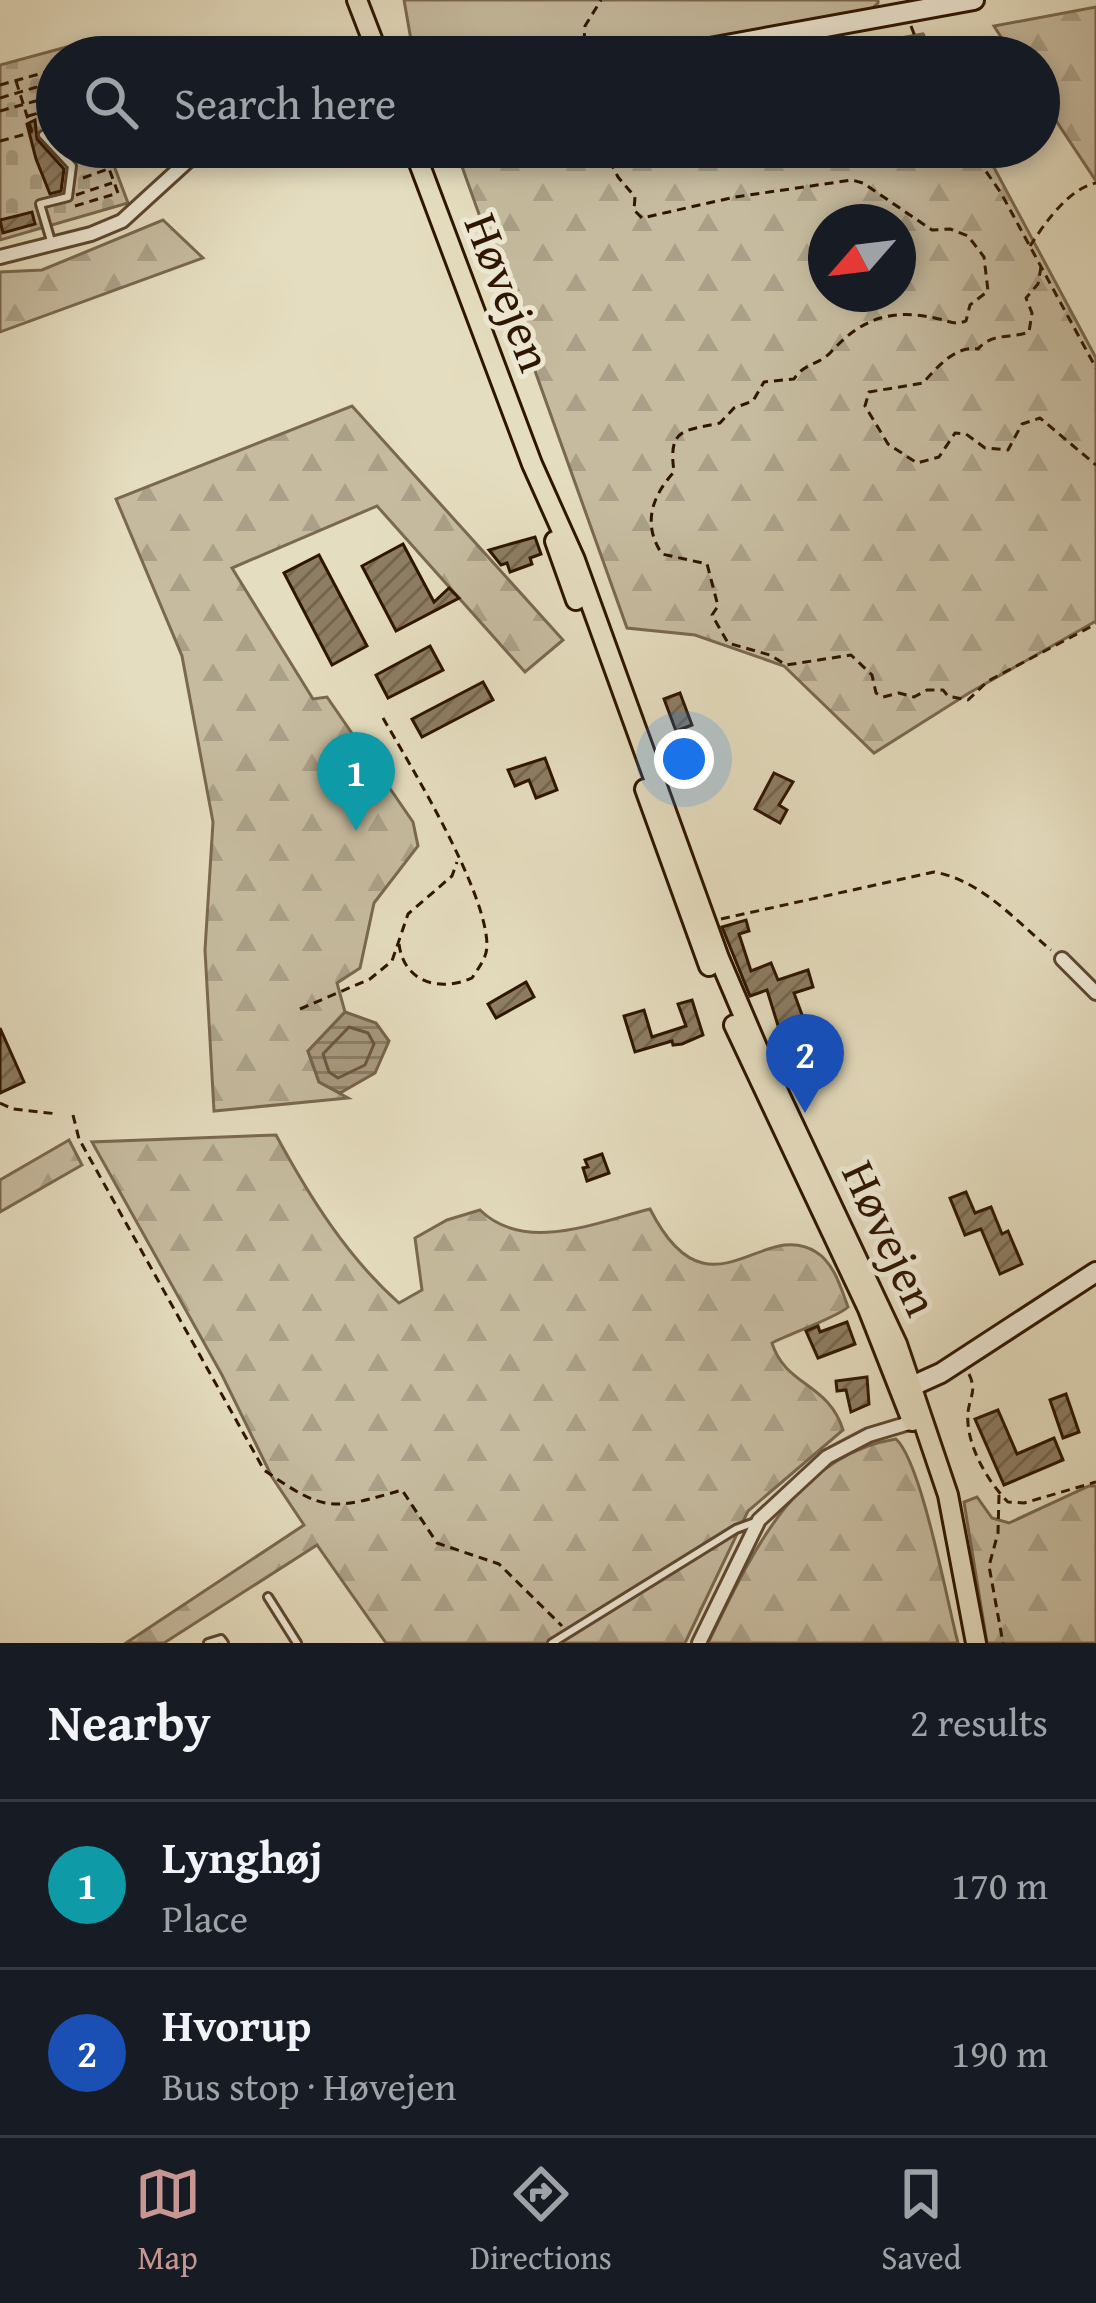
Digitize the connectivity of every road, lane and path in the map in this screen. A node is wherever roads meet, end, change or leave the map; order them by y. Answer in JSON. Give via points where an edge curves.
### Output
{"nodes":[{"id":1,"x":357,"y":0,"type":"edge"},
{"id":2,"x":601,"y":0,"type":"edge"},
{"id":3,"x":974,"y":0,"type":"edge"},
{"id":4,"x":908,"y":13,"type":"junction"},
{"id":5,"x":371,"y":36,"type":"edge"},
{"id":6,"x":584,"y":36,"type":"edge"},
{"id":7,"x":778,"y":36,"type":"edge"},
{"id":8,"x":916,"y":36,"type":"edge"},
{"id":9,"x":36,"y":75,"type":"edge"},
{"id":10,"x":16,"y":80,"type":"junction"},
{"id":11,"x":0,"y":85,"type":"edge"},
{"id":12,"x":36,"y":87,"type":"edge"},
{"id":13,"x":20,"y":92,"type":"junction"},
{"id":14,"x":0,"y":98,"type":"edge"},
{"id":15,"x":36,"y":101,"type":"edge"},
{"id":16,"x":23,"y":104,"type":"junction"},
{"id":17,"x":0,"y":111,"type":"edge"},
{"id":18,"x":36,"y":114,"type":"edge"},
{"id":19,"x":27,"y":116,"type":"junction"},
{"id":20,"x":36,"y":131,"type":"edge"},
{"id":21,"x":32,"y":132,"type":"junction"},
{"id":22,"x":0,"y":141,"type":"edge"},
{"id":23,"x":72,"y":168,"type":"edge"},
{"id":24,"x":180,"y":168,"type":"edge"},
{"id":25,"x":420,"y":168,"type":"edge"},
{"id":26,"x":614,"y":168,"type":"edge"},
{"id":27,"x":984,"y":168,"type":"edge"},
{"id":28,"x":108,"y":169,"type":"joint"},
{"id":29,"x":70,"y":182,"type":"junction"},
{"id":30,"x":114,"y":183,"type":"junction"},
{"id":31,"x":1096,"y":183,"type":"edge"},
{"id":32,"x":68,"y":197,"type":"junction"},
{"id":33,"x":74,"y":206,"type":"dead end"},
{"id":34,"x":52,"y":244,"type":"junction"},
{"id":35,"x":1029,"y":248,"type":"junction"},
{"id":36,"x":0,"y":257,"type":"edge"},
{"id":37,"x":1041,"y":267,"type":"junction"},
{"id":38,"x":1096,"y":368,"type":"edge"},
{"id":39,"x":532,"y":464,"type":"junction"},
{"id":40,"x":1096,"y":465,"type":"edge"},
{"id":41,"x":1096,"y":624,"type":"edge"},
{"id":42,"x":383,"y":718,"type":"dead end"},
{"id":43,"x":458,"y":860,"type":"junction"},
{"id":44,"x":706,"y":922,"type":"junction"},
{"id":45,"x":399,"y":944,"type":"junction"},
{"id":46,"x":1062,"y":959,"type":"joint"},
{"id":47,"x":1096,"y":993,"type":"edge"},
{"id":48,"x":300,"y":1009,"type":"dead end"},
{"id":49,"x":0,"y":1102,"type":"edge"},
{"id":50,"x":58,"y":1114,"type":"dead end"},
{"id":51,"x":73,"y":1115,"type":"dead end"},
{"id":52,"x":1096,"y":1272,"type":"edge"},
{"id":53,"x":962,"y":1360,"type":"junction"},
{"id":54,"x":907,"y":1389,"type":"junction"},
{"id":55,"x":918,"y":1420,"type":"junction"},
{"id":56,"x":1096,"y":1482,"type":"edge"},
{"id":57,"x":999,"y":1493,"type":"junction"},
{"id":58,"x":759,"y":1520,"type":"junction"},
{"id":59,"x":268,"y":1597,"type":"dead end"},
{"id":60,"x":569,"y":1633,"type":"junction"},
{"id":61,"x":208,"y":1643,"type":"edge"},
{"id":62,"x":224,"y":1643,"type":"edge"},
{"id":63,"x":297,"y":1643,"type":"edge"},
{"id":64,"x":552,"y":1643,"type":"edge"},
{"id":65,"x":699,"y":1643,"type":"edge"},
{"id":66,"x":976,"y":1643,"type":"edge"},
{"id":67,"x":1003,"y":1643,"type":"edge"}],
"edges":[{"from":1,"to":5,"type":"main road"},
{"from":2,"to":6,"type":"path"},
{"from":3,"to":4,"type":"street"},
{"from":4,"to":7,"type":"street"},
{"from":4,"to":8,"type":"path"},
{"from":9,"to":10,"type":"path"},
{"from":10,"to":11,"type":"path"},
{"from":10,"to":13,"type":"path"},
{"from":12,"to":13,"type":"path"},
{"from":13,"to":14,"type":"path"},
{"from":13,"to":16,"type":"path"},
{"from":15,"to":16,"type":"path"},
{"from":16,"to":17,"type":"path"},
{"from":16,"to":19,"type":"path"},
{"from":18,"to":19,"type":"path"},
{"from":19,"to":21,"type":"path"},
{"from":20,"to":21,"type":"path"},
{"from":21,"to":22,"type":"path"},
{"from":23,"to":29,"type":"lane"},
{"from":24,"to":34,"type":"street","via":[[122,221]]},
{"from":25,"to":39,"type":"main road","name":"Høvejen"},
{"from":26,"to":41,"type":"path","via":[[642,218],[852,180],[932,230],[968,236],[985,257],[988,291],[970,305],[966,321],[904,313],[868,320],[794,379],[764,382],[753,401],[720,423],[678,434],[674,472],[650,511],[652,538],[662,554],[706,564],[718,606],[712,615],[728,643],[786,665],[851,655],[883,697],[943,690],[968,700],[988,681]]},
{"from":27,"to":35,"type":"path"},
{"from":28,"to":29,"type":"path"},
{"from":28,"to":30,"type":"path"},
{"from":29,"to":32,"type":"lane"},
{"from":30,"to":32,"type":"path"},
{"from":30,"to":33,"type":"path","via":[[118,193]]},
{"from":31,"to":35,"type":"path","via":[[1050,217]]},
{"from":32,"to":34,"type":"lane","via":[[40,205]]},
{"from":34,"to":36,"type":"street"},
{"from":35,"to":37,"type":"path"},
{"from":37,"to":38,"type":"path"},
{"from":37,"to":40,"type":"path","via":[[1026,298],[1029,332],[968,347],[923,383],[869,392],[865,406],[888,445],[917,463],[939,457],[955,433],[1008,449],[1022,424],[1040,418]]},
{"from":39,"to":44,"type":"main road","name":"Høvejen"},
{"from":39,"to":54,"type":"main road","name":"Høvejen","via":[[707,962]]},
{"from":42,"to":43,"type":"path"},
{"from":43,"to":45,"type":"path","via":[[452,876],[407,914]]},
{"from":43,"to":45,"type":"path","via":[[487,949],[472,978],[429,983],[406,967]]},
{"from":44,"to":46,"type":"path","via":[[934,872],[976,887]]},
{"from":44,"to":54,"type":"main road","name":"Høvejen","via":[[860,1258]]},
{"from":45,"to":48,"type":"path","via":[[370,979]]},
{"from":46,"to":47,"type":"street"},
{"from":49,"to":50,"type":"path"},
{"from":51,"to":60,"type":"path","via":[[79,1139],[264,1470],[314,1502],[343,1507],[402,1490],[437,1544],[499,1564]]},
{"from":52,"to":53,"type":"street"},
{"from":53,"to":54,"type":"street"},
{"from":53,"to":57,"type":"path","via":[[974,1384],[971,1432]]},
{"from":54,"to":55,"type":"main road","name":"Høvejen"},
{"from":55,"to":58,"type":"street","via":[[826,1457]]},
{"from":55,"to":66,"type":"main road","name":"Høvejen","via":[[948,1495]]},
{"from":56,"to":57,"type":"path","via":[[1024,1503]]},
{"from":57,"to":67,"type":"path","via":[[989,1566]]},
{"from":58,"to":60,"type":"lane"},
{"from":58,"to":65,"type":"street"},
{"from":59,"to":63,"type":"lane"},
{"from":60,"to":64,"type":"lane"},
{"from":61,"to":62,"type":"lane"}]}
